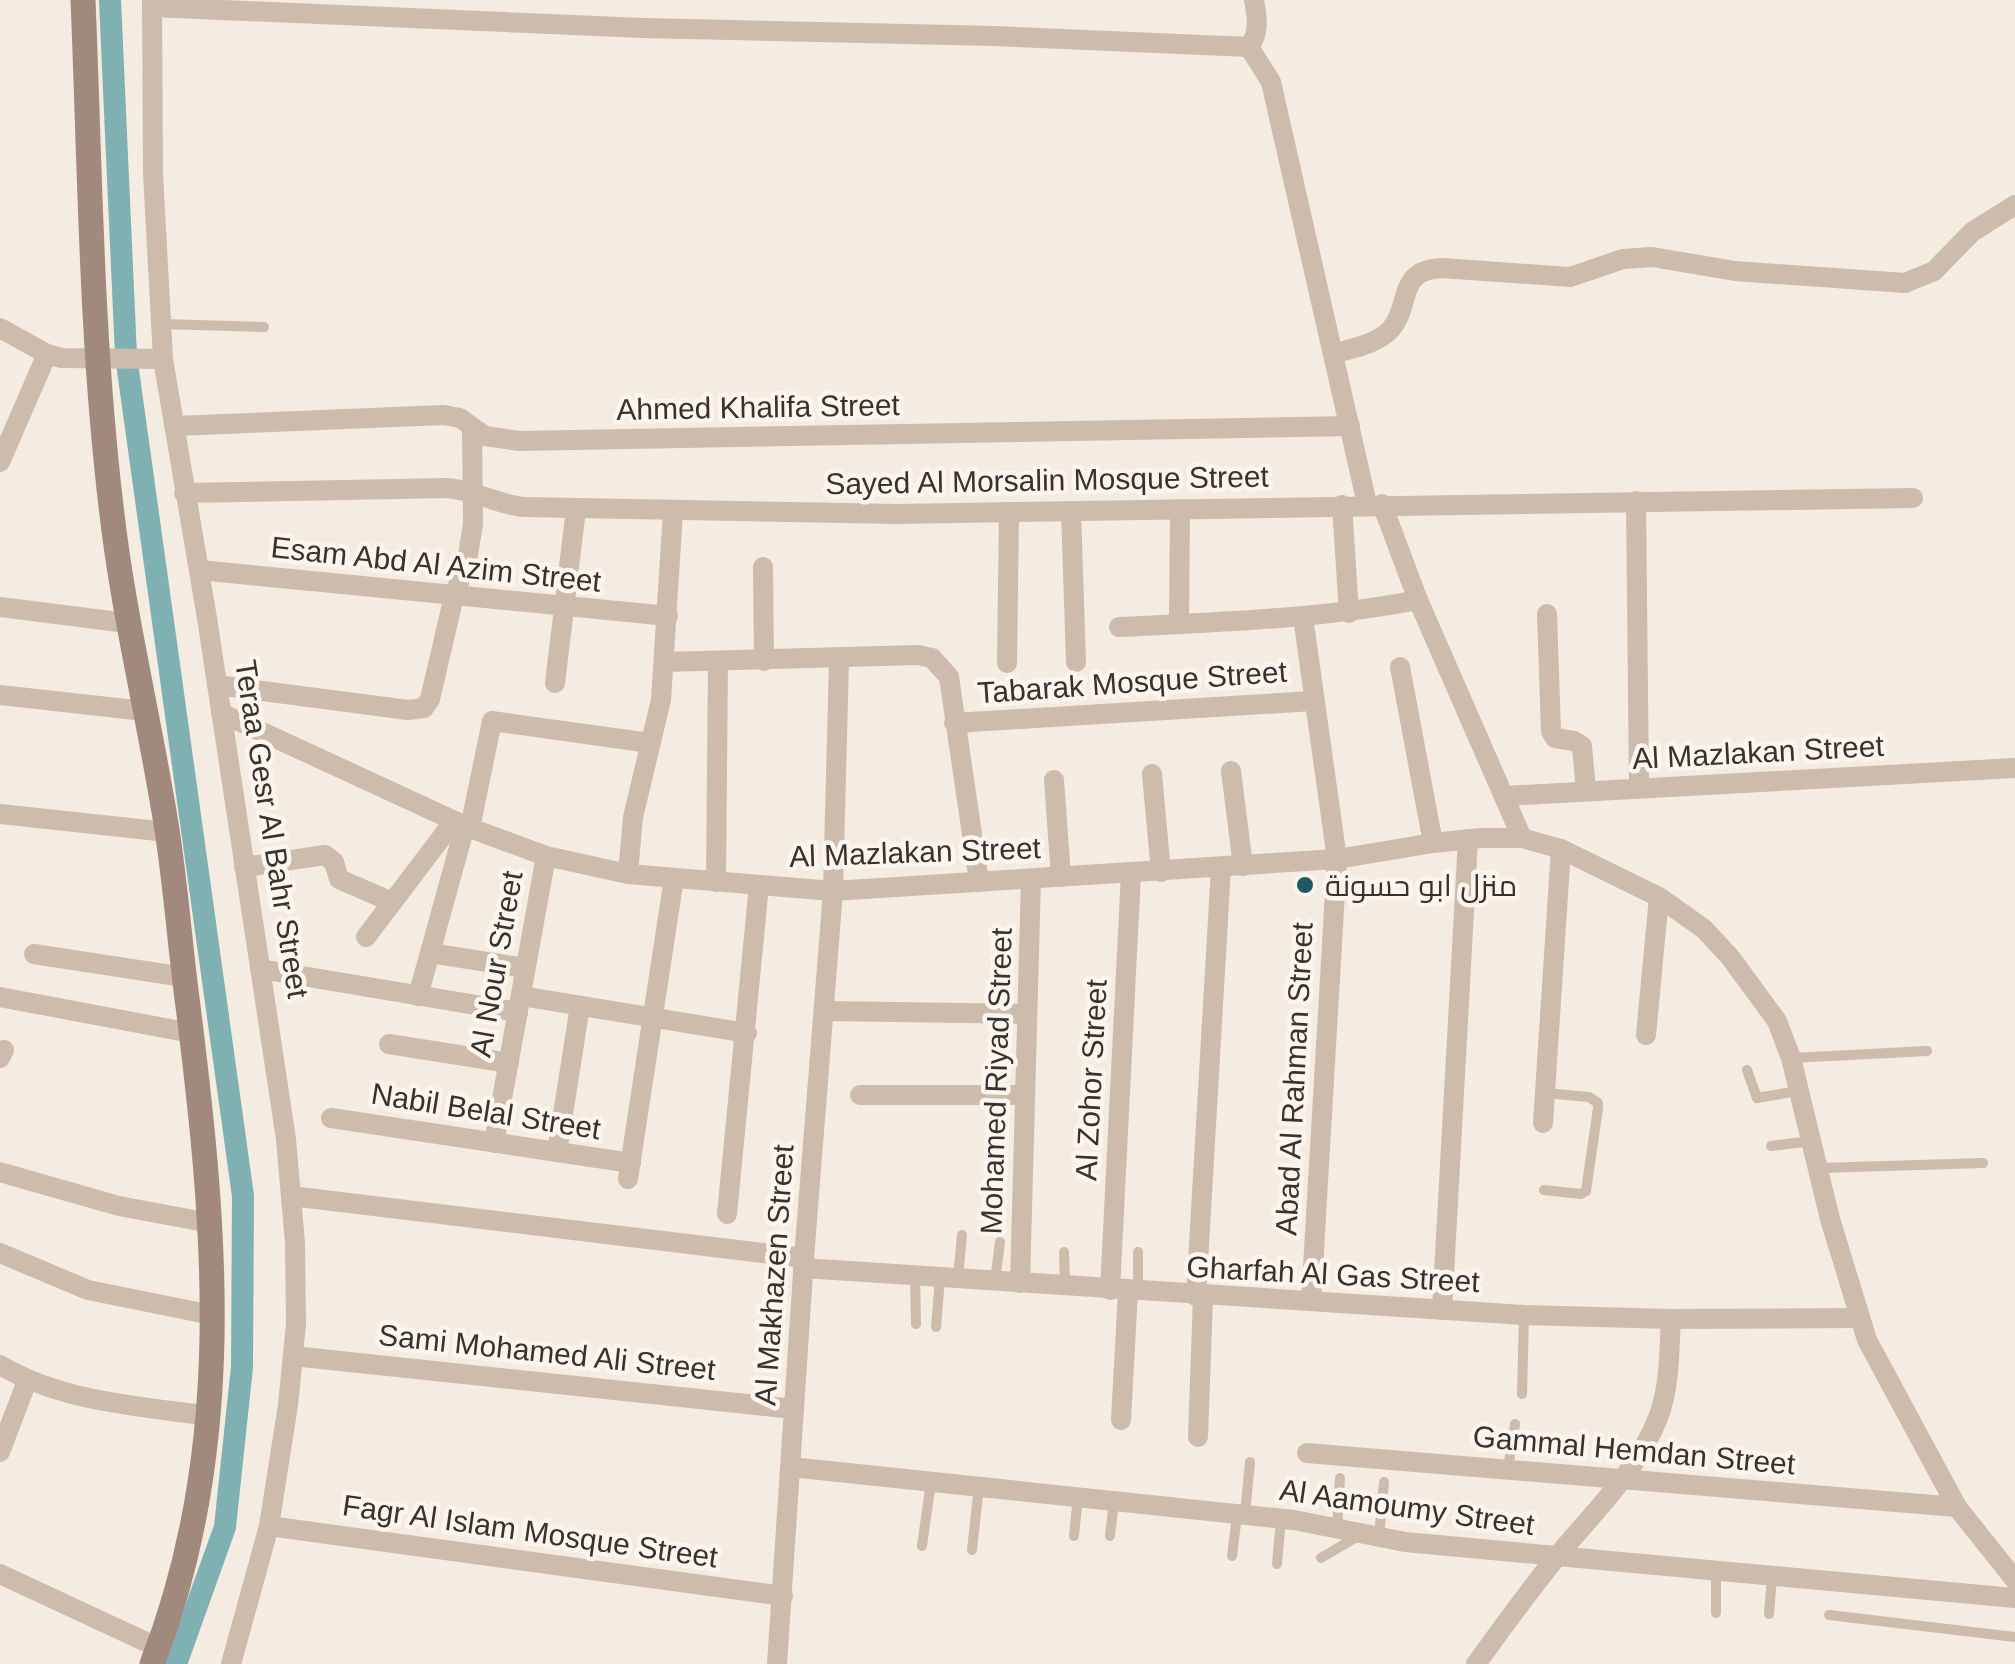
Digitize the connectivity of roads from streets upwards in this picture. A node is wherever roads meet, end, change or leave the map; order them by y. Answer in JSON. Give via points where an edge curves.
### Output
{"nodes":[{"id":1,"x":83,"y":0,"type":"edge"},
{"id":2,"x":1254,"y":0,"type":"edge"},
{"id":3,"x":152,"y":4,"type":"edge"},
{"id":4,"x":1249,"y":47,"type":"junction"},
{"id":5,"x":2015,"y":205,"type":"edge"},
{"id":6,"x":0,"y":328,"type":"edge"},
{"id":7,"x":46,"y":354,"type":"junction"},
{"id":8,"x":1333,"y":354,"type":"junction"},
{"id":9,"x":104,"y":359,"type":"junction"},
{"id":10,"x":157,"y":359,"type":"junction"},
{"id":11,"x":174,"y":426,"type":"junction"},
{"id":12,"x":1350,"y":426,"type":"junction"},
{"id":13,"x":472,"y":428,"type":"junction"},
{"id":14,"x":1,"y":456,"type":"edge"},
{"id":15,"x":475,"y":493,"type":"junction"},
{"id":16,"x":184,"y":494,"type":"junction"},
{"id":17,"x":1913,"y":498,"type":"dead end"},
{"id":18,"x":1636,"y":501,"type":"junction"},
{"id":19,"x":1374,"y":504,"type":"junction"},
{"id":20,"x":1342,"y":505,"type":"junction"},
{"id":21,"x":576,"y":509,"type":"junction"},
{"id":22,"x":1180,"y":509,"type":"junction"},
{"id":23,"x":1071,"y":511,"type":"junction"},
{"id":24,"x":674,"y":512,"type":"junction"},
{"id":25,"x":1009,"y":512,"type":"junction"},
{"id":26,"x":763,"y":568,"type":"dead end"},
{"id":27,"x":199,"y":570,"type":"junction"},
{"id":28,"x":454,"y":596,"type":"junction"},
{"id":29,"x":1418,"y":600,"type":"junction"},
{"id":30,"x":0,"y":607,"type":"edge"},
{"id":31,"x":565,"y":608,"type":"junction"},
{"id":32,"x":1349,"y":613,"type":"junction"},
{"id":33,"x":1548,"y":614,"type":"dead end"},
{"id":34,"x":668,"y":616,"type":"junction"},
{"id":35,"x":1303,"y":618,"type":"junction"},
{"id":36,"x":127,"y":622,"type":"junction"},
{"id":37,"x":1179,"y":624,"type":"junction"},
{"id":38,"x":1119,"y":627,"type":"dead end"},
{"id":39,"x":839,"y":660,"type":"junction"},
{"id":40,"x":764,"y":661,"type":"junction"},
{"id":41,"x":666,"y":662,"type":"junction"},
{"id":42,"x":718,"y":662,"type":"junction"},
{"id":43,"x":1076,"y":662,"type":"dead end"},
{"id":44,"x":1007,"y":663,"type":"dead end"},
{"id":45,"x":1400,"y":667,"type":"dead end"},
{"id":46,"x":555,"y":683,"type":"dead end"},
{"id":47,"x":217,"y":685,"type":"junction"},
{"id":48,"x":0,"y":695,"type":"edge"},
{"id":49,"x":1313,"y":701,"type":"junction"},
{"id":50,"x":144,"y":711,"type":"junction"},
{"id":51,"x":221,"y":712,"type":"junction"},
{"id":52,"x":954,"y":723,"type":"junction"},
{"id":53,"x":650,"y":744,"type":"junction"},
{"id":54,"x":2015,"y":768,"type":"edge"},
{"id":55,"x":1230,"y":771,"type":"dead end"},
{"id":56,"x":1152,"y":774,"type":"dead end"},
{"id":57,"x":1054,"y":780,"type":"dead end"},
{"id":58,"x":1639,"y":788,"type":"junction"},
{"id":59,"x":1586,"y":791,"type":"junction"},
{"id":60,"x":1504,"y":796,"type":"junction"},
{"id":61,"x":0,"y":814,"type":"edge"},
{"id":62,"x":463,"y":825,"type":"junction"},
{"id":63,"x":167,"y":832,"type":"junction"},
{"id":64,"x":1522,"y":838,"type":"junction"},
{"id":65,"x":1468,"y":840,"type":"junction"},
{"id":66,"x":1433,"y":842,"type":"junction"},
{"id":67,"x":1561,"y":849,"type":"junction"},
{"id":68,"x":546,"y":856,"type":"junction"},
{"id":69,"x":1337,"y":859,"type":"junction"},
{"id":70,"x":244,"y":866,"type":"junction"},
{"id":71,"x":1243,"y":866,"type":"junction"},
{"id":72,"x":1221,"y":868,"type":"junction"},
{"id":73,"x":1161,"y":872,"type":"junction"},
{"id":74,"x":628,"y":874,"type":"junction"},
{"id":75,"x":1131,"y":874,"type":"junction"},
{"id":76,"x":1061,"y":877,"type":"junction"},
{"id":77,"x":674,"y":878,"type":"junction"},
{"id":78,"x":1031,"y":879,"type":"junction"},
{"id":79,"x":716,"y":882,"type":"junction"},
{"id":80,"x":979,"y":882,"type":"junction"},
{"id":81,"x":758,"y":885,"type":"junction"},
{"id":82,"x":834,"y":891,"type":"junction"},
{"id":83,"x":1659,"y":897,"type":"junction"},
{"id":84,"x":392,"y":902,"type":"junction"},
{"id":85,"x":366,"y":937,"type":"dead end"},
{"id":86,"x":430,"y":952,"type":"junction"},
{"id":87,"x":34,"y":954,"type":"dead end"},
{"id":88,"x":526,"y":968,"type":"junction"},
{"id":89,"x":260,"y":969,"type":"junction"},
{"id":90,"x":184,"y":977,"type":"junction"},
{"id":91,"x":418,"y":996,"type":"junction"},
{"id":92,"x":0,"y":997,"type":"edge"},
{"id":93,"x":519,"y":1004,"type":"junction"},
{"id":94,"x":580,"y":1006,"type":"junction"},
{"id":95,"x":824,"y":1011,"type":"junction"},
{"id":96,"x":1028,"y":1014,"type":"junction"},
{"id":97,"x":653,"y":1018,"type":"junction"},
{"id":98,"x":191,"y":1033,"type":"junction"},
{"id":99,"x":747,"y":1033,"type":"junction"},
{"id":100,"x":1646,"y":1034,"type":"dead end"},
{"id":101,"x":389,"y":1044,"type":"dead end"},
{"id":102,"x":509,"y":1063,"type":"junction"},
{"id":103,"x":860,"y":1095,"type":"dead end"},
{"id":104,"x":1025,"y":1096,"type":"junction"},
{"id":105,"x":332,"y":1118,"type":"dead end"},
{"id":106,"x":1542,"y":1123,"type":"dead end"},
{"id":107,"x":494,"y":1142,"type":"junction"},
{"id":108,"x":557,"y":1152,"type":"junction"},
{"id":109,"x":0,"y":1172,"type":"edge"},
{"id":110,"x":291,"y":1196,"type":"junction"},
{"id":111,"x":727,"y":1214,"type":"dead end"},
{"id":112,"x":210,"y":1223,"type":"junction"},
{"id":113,"x":0,"y":1253,"type":"edge"},
{"id":114,"x":803,"y":1263,"type":"junction"},
{"id":115,"x":1020,"y":1284,"type":"junction"},
{"id":116,"x":1125,"y":1291,"type":"junction"},
{"id":117,"x":1199,"y":1296,"type":"junction"},
{"id":118,"x":1310,"y":1301,"type":"junction"},
{"id":119,"x":1442,"y":1310,"type":"junction"},
{"id":120,"x":212,"y":1315,"type":"junction"},
{"id":121,"x":1859,"y":1318,"type":"junction"},
{"id":122,"x":1671,"y":1320,"type":"junction"},
{"id":123,"x":293,"y":1356,"type":"junction"},
{"id":124,"x":0,"y":1365,"type":"edge"},
{"id":125,"x":28,"y":1381,"type":"junction"},
{"id":126,"x":794,"y":1409,"type":"junction"},
{"id":127,"x":210,"y":1416,"type":"junction"},
{"id":128,"x":1121,"y":1420,"type":"dead end"},
{"id":129,"x":1198,"y":1437,"type":"dead end"},
{"id":130,"x":1,"y":1443,"type":"edge"},
{"id":131,"x":1307,"y":1453,"type":"dead end"},
{"id":132,"x":791,"y":1467,"type":"junction"},
{"id":133,"x":1622,"y":1480,"type":"junction"},
{"id":134,"x":1956,"y":1507,"type":"junction"},
{"id":135,"x":269,"y":1526,"type":"junction"},
{"id":136,"x":1556,"y":1558,"type":"junction"},
{"id":137,"x":0,"y":1574,"type":"edge"},
{"id":138,"x":2015,"y":1580,"type":"edge"},
{"id":139,"x":782,"y":1596,"type":"junction"},
{"id":140,"x":2015,"y":1598,"type":"edge"},
{"id":141,"x":156,"y":1656,"type":"edge"},
{"id":142,"x":232,"y":1664,"type":"edge"},
{"id":143,"x":777,"y":1664,"type":"edge"},
{"id":144,"x":1476,"y":1664,"type":"edge"}],
"edges":[{"from":1,"to":9,"type":"street"},
{"from":2,"to":4,"type":"street","via":[[1255,39]]},
{"from":3,"to":4,"type":"street"},
{"from":3,"to":10,"type":"street","name":"Teraa Gesr Al Bahr Street","via":[[162,324]]},
{"from":4,"to":8,"type":"street","via":[[1271,82]]},
{"from":5,"to":8,"type":"street","via":[[1972,232],[1916,282],[1770,274],[1638,257],[1570,277],[1425,270],[1408,286],[1388,332]]},
{"from":6,"to":7,"type":"street"},
{"from":7,"to":9,"type":"street"},
{"from":7,"to":14,"type":"street"},
{"from":8,"to":12,"type":"street"},
{"from":9,"to":10,"type":"street"},
{"from":9,"to":36,"type":"street","via":[[111,506]]},
{"from":10,"to":11,"type":"street","name":"Teraa Gesr Al Bahr Street"},
{"from":11,"to":13,"type":"street","name":"Ahmed Khalifa Street","via":[[444,414]]},
{"from":11,"to":16,"type":"street","name":"Teraa Gesr Al Bahr Street"},
{"from":12,"to":13,"type":"street","name":"Ahmed Khalifa Street","via":[[519,441]]},
{"from":12,"to":19,"type":"street"},
{"from":13,"to":15,"type":"street"},
{"from":15,"to":16,"type":"street","name":"Sayed Al Morsalin Mosque Street","via":[[448,488]]},
{"from":15,"to":21,"type":"street","name":"Sayed Al Morsalin Mosque Street","via":[[505,505]]},
{"from":15,"to":28,"type":"street","via":[[467,561]]},
{"from":16,"to":27,"type":"street","name":"Teraa Gesr Al Bahr Street"},
{"from":17,"to":18,"type":"street","name":"Sayed Al Morsalin Mosque Street"},
{"from":18,"to":19,"type":"street","name":"Sayed Al Morsalin Mosque Street"},
{"from":18,"to":58,"type":"street"},
{"from":19,"to":20,"type":"street","name":"Sayed Al Morsalin Mosque Street"},
{"from":19,"to":29,"type":"street"},
{"from":20,"to":22,"type":"street","name":"Sayed Al Morsalin Mosque Street"},
{"from":20,"to":32,"type":"street"},
{"from":21,"to":24,"type":"street","name":"Sayed Al Morsalin Mosque Street"},
{"from":21,"to":31,"type":"street"},
{"from":22,"to":23,"type":"street","name":"Sayed Al Morsalin Mosque Street"},
{"from":22,"to":37,"type":"street"},
{"from":23,"to":25,"type":"street","name":"Sayed Al Morsalin Mosque Street"},
{"from":23,"to":43,"type":"street"},
{"from":24,"to":25,"type":"street","name":"Sayed Al Morsalin Mosque Street"},
{"from":24,"to":34,"type":"street"},
{"from":25,"to":44,"type":"street"},
{"from":26,"to":40,"type":"street"},
{"from":27,"to":28,"type":"street","name":"Esam Abd Al Azim Street"},
{"from":27,"to":47,"type":"street","name":"Teraa Gesr Al Bahr Street"},
{"from":28,"to":31,"type":"street","name":"Esam Abd Al Azim Street"},
{"from":28,"to":47,"type":"street","via":[[424,708]]},
{"from":29,"to":32,"type":"street"},
{"from":29,"to":60,"type":"street"},
{"from":30,"to":36,"type":"street"},
{"from":31,"to":34,"type":"street","name":"Esam Abd Al Azim Street"},
{"from":31,"to":46,"type":"street"},
{"from":32,"to":35,"type":"street"},
{"from":33,"to":59,"type":"street","via":[[1551,731],[1582,746]]},
{"from":34,"to":41,"type":"street"},
{"from":35,"to":37,"type":"street"},
{"from":35,"to":49,"type":"street","name":"Abad Al Rahman Street"},
{"from":36,"to":50,"type":"street"},
{"from":37,"to":38,"type":"street"},
{"from":39,"to":40,"type":"street"},
{"from":39,"to":52,"type":"street","via":[[932,658],[948,677]]},
{"from":39,"to":82,"type":"street","name":"Al Makhazen Street"},
{"from":40,"to":42,"type":"street"},
{"from":41,"to":42,"type":"street"},
{"from":41,"to":53,"type":"street"},
{"from":42,"to":79,"type":"street"},
{"from":45,"to":66,"type":"street"},
{"from":47,"to":51,"type":"street","name":"Teraa Gesr Al Bahr Street"},
{"from":48,"to":50,"type":"street"},
{"from":49,"to":52,"type":"street","name":"Tabarak Mosque Street"},
{"from":49,"to":69,"type":"street","name":"Abad Al Rahman Street"},
{"from":50,"to":63,"type":"street"},
{"from":51,"to":62,"type":"street","name":"Al Mazlakan Street"},
{"from":51,"to":70,"type":"street","name":"Teraa Gesr Al Bahr Street"},
{"from":52,"to":80,"type":"street"},
{"from":53,"to":62,"type":"street","via":[[492,721]]},
{"from":53,"to":74,"type":"street"},
{"from":54,"to":58,"type":"street","name":"Al Mazlakan Street"},
{"from":55,"to":71,"type":"street"},
{"from":56,"to":73,"type":"street"},
{"from":57,"to":76,"type":"street"},
{"from":58,"to":59,"type":"street","name":"Al Mazlakan Street"},
{"from":59,"to":60,"type":"street","name":"Al Mazlakan Street"},
{"from":60,"to":64,"type":"street"},
{"from":61,"to":63,"type":"street"},
{"from":62,"to":68,"type":"street","name":"Al Mazlakan Street"},
{"from":62,"to":84,"type":"street"},
{"from":62,"to":86,"type":"street"},
{"from":63,"to":90,"type":"street"},
{"from":64,"to":65,"type":"street","name":"Al Mazlakan Street"},
{"from":64,"to":67,"type":"street","name":"Al Mazlakan Street"},
{"from":65,"to":66,"type":"street","name":"Al Mazlakan Street"},
{"from":65,"to":119,"type":"street"},
{"from":66,"to":69,"type":"street","name":"Al Mazlakan Street"},
{"from":67,"to":83,"type":"street","name":"Al Mazlakan Street"},
{"from":67,"to":106,"type":"street"},
{"from":68,"to":74,"type":"street","name":"Al Mazlakan Street"},
{"from":68,"to":88,"type":"street","name":"Al Nour Street"},
{"from":69,"to":71,"type":"street","name":"Al Mazlakan Street"},
{"from":69,"to":118,"type":"street","name":"Abad Al Rahman Street"},
{"from":70,"to":84,"type":"street","via":[[325,855],[339,878]]},
{"from":70,"to":89,"type":"street","name":"Teraa Gesr Al Bahr Street"},
{"from":71,"to":72,"type":"street","name":"Al Mazlakan Street"},
{"from":72,"to":73,"type":"street","name":"Al Mazlakan Street"},
{"from":72,"to":117,"type":"street"},
{"from":73,"to":75,"type":"street","name":"Al Mazlakan Street"},
{"from":74,"to":77,"type":"street","name":"Al Mazlakan Street"},
{"from":75,"to":76,"type":"street","name":"Al Mazlakan Street"},
{"from":75,"to":116,"type":"street","name":"Al Zohor Street"},
{"from":76,"to":78,"type":"street","name":"Al Mazlakan Street"},
{"from":77,"to":79,"type":"street","name":"Al Mazlakan Street"},
{"from":77,"to":97,"type":"street"},
{"from":78,"to":80,"type":"street","name":"Al Mazlakan Street"},
{"from":78,"to":96,"type":"street","name":"Mohamed Riyad Street"},
{"from":79,"to":81,"type":"street","name":"Al Mazlakan Street"},
{"from":80,"to":82,"type":"street","name":"Al Mazlakan Street"},
{"from":81,"to":82,"type":"street","name":"Al Mazlakan Street"},
{"from":81,"to":99,"type":"street"},
{"from":82,"to":95,"type":"street","name":"Al Makhazen Street"},
{"from":83,"to":100,"type":"street"},
{"from":83,"to":121,"type":"street","name":"Al Mazlakan Street","via":[[1704,929],[1777,1021]]},
{"from":84,"to":85,"type":"street"},
{"from":86,"to":88,"type":"street"},
{"from":86,"to":91,"type":"street"},
{"from":87,"to":90,"type":"street"},
{"from":88,"to":93,"type":"street","name":"Al Nour Street"},
{"from":89,"to":91,"type":"street"},
{"from":89,"to":110,"type":"street","name":"Teraa Gesr Al Bahr Street"},
{"from":90,"to":98,"type":"street"},
{"from":91,"to":93,"type":"street"},
{"from":92,"to":98,"type":"street"},
{"from":93,"to":94,"type":"street"},
{"from":93,"to":102,"type":"street","name":"Al Nour Street"},
{"from":94,"to":97,"type":"street"},
{"from":94,"to":108,"type":"street"},
{"from":95,"to":96,"type":"street"},
{"from":95,"to":114,"type":"street","name":"Al Makhazen Street"},
{"from":96,"to":104,"type":"street","name":"Mohamed Riyad Street"},
{"from":97,"to":99,"type":"street"},
{"from":97,"to":108,"type":"street","name":"Nabil Belal Street","via":[[630,1171]]},
{"from":98,"to":112,"type":"street"},
{"from":99,"to":111,"type":"street"},
{"from":101,"to":102,"type":"street"},
{"from":102,"to":107,"type":"street","name":"Al Nour Street"},
{"from":103,"to":104,"type":"street"},
{"from":104,"to":115,"type":"street","name":"Mohamed Riyad Street"},
{"from":105,"to":107,"type":"street","name":"Nabil Belal Street"},
{"from":107,"to":108,"type":"street","name":"Nabil Belal Street"},
{"from":109,"to":112,"type":"street"},
{"from":110,"to":114,"type":"street","name":"Gharfah Al Gas Street"},
{"from":110,"to":123,"type":"street","name":"Teraa Gesr Al Bahr Street"},
{"from":112,"to":120,"type":"street"},
{"from":113,"to":120,"type":"street","via":[[88,1290]]},
{"from":114,"to":115,"type":"street","name":"Gharfah Al Gas Street"},
{"from":114,"to":126,"type":"street","name":"Al Makhazen Street"},
{"from":115,"to":116,"type":"street","name":"Gharfah Al Gas Street"},
{"from":116,"to":117,"type":"street","name":"Gharfah Al Gas Street"},
{"from":116,"to":128,"type":"street","name":"Al Zohor Street"},
{"from":117,"to":118,"type":"street","name":"Gharfah Al Gas Street"},
{"from":117,"to":129,"type":"street"},
{"from":118,"to":119,"type":"street","name":"Gharfah Al Gas Street"},
{"from":119,"to":122,"type":"street","name":"Gharfah Al Gas Street"},
{"from":120,"to":127,"type":"street"},
{"from":121,"to":122,"type":"street","name":"Gharfah Al Gas Street"},
{"from":121,"to":134,"type":"street","name":"Al Mazlakan Street"},
{"from":122,"to":133,"type":"street","via":[[1660,1414]]},
{"from":123,"to":126,"type":"street","name":"Sami Mohamed Ali Street"},
{"from":123,"to":135,"type":"street","name":"Teraa Gesr Al Bahr Street"},
{"from":124,"to":125,"type":"street"},
{"from":125,"to":127,"type":"street","via":[[86,1398]]},
{"from":125,"to":130,"type":"street"},
{"from":126,"to":132,"type":"street","name":"Al Makhazen Street"},
{"from":127,"to":141,"type":"street","via":[[194,1529]]},
{"from":131,"to":133,"type":"street","name":"Gammal Hemdan Street"},
{"from":132,"to":136,"type":"street","name":"Al Aamoumy Street","via":[[1241,1514]]},
{"from":132,"to":139,"type":"street","name":"Al Makhazen Street"},
{"from":133,"to":134,"type":"street","name":"Gammal Hemdan Street"},
{"from":133,"to":136,"type":"street"},
{"from":134,"to":138,"type":"street","name":"Al Mazlakan Street"},
{"from":135,"to":139,"type":"street","name":"Fagr Al Islam Mosque Street"},
{"from":135,"to":142,"type":"street","name":"Teraa Gesr Al Bahr Street"},
{"from":136,"to":140,"type":"street","name":"Al Aamoumy Street"},
{"from":136,"to":144,"type":"street"},
{"from":137,"to":141,"type":"street"},
{"from":139,"to":143,"type":"street","name":"Al Makhazen Street"}]}
